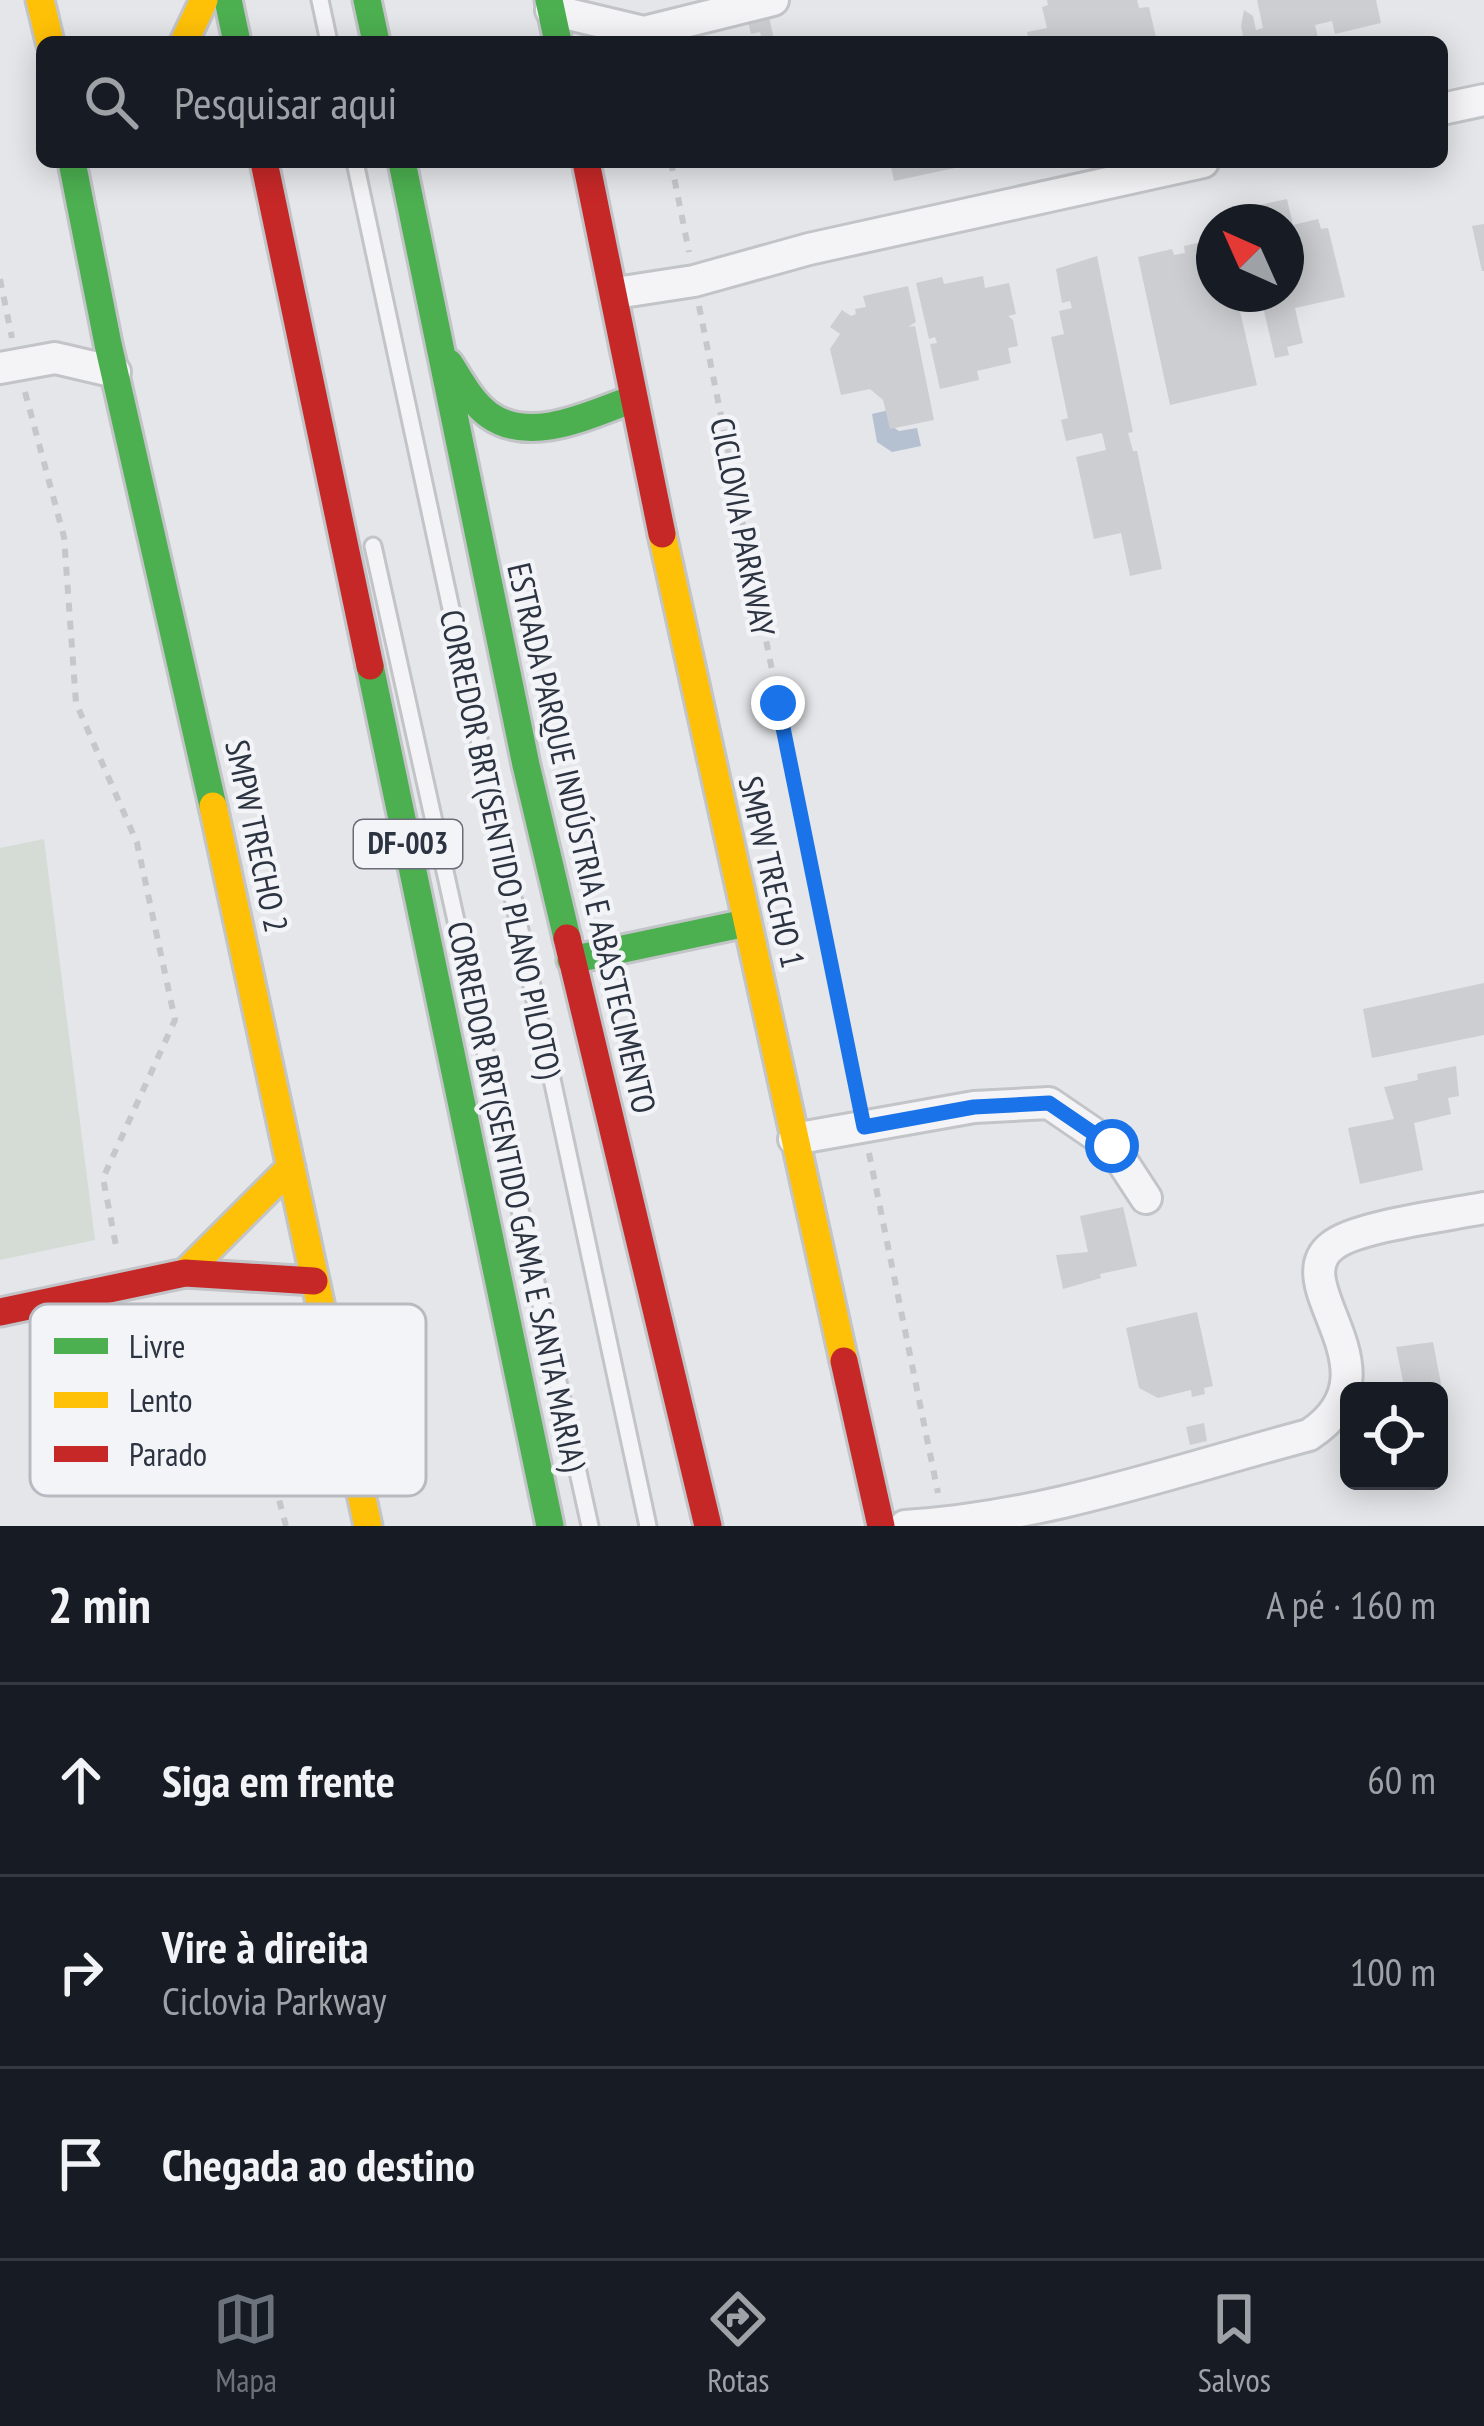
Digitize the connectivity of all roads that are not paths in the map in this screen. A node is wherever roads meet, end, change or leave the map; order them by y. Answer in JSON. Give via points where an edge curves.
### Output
{"nodes":[{"id":1,"x":40,"y":0,"type":"edge"},
{"id":2,"x":204,"y":0,"type":"edge"},
{"id":3,"x":228,"y":0,"type":"edge"},
{"id":4,"x":320,"y":0,"type":"edge"},
{"id":5,"x":367,"y":0,"type":"edge"},
{"id":6,"x":773,"y":0,"type":"edge"},
{"id":7,"x":550,"y":5,"type":"edge"},
{"id":8,"x":49,"y":36,"type":"edge"},
{"id":9,"x":187,"y":36,"type":"edge"},
{"id":10,"x":236,"y":36,"type":"edge"},
{"id":11,"x":328,"y":36,"type":"edge"},
{"id":12,"x":375,"y":36,"type":"edge"},
{"id":13,"x":557,"y":36,"type":"edge"},
{"id":14,"x":632,"y":36,"type":"edge"},
{"id":15,"x":639,"y":36,"type":"edge"},
{"id":16,"x":1484,"y":100,"type":"edge"},
{"id":17,"x":1448,"y":108,"type":"edge"},
{"id":18,"x":73,"y":168,"type":"edge"},
{"id":19,"x":265,"y":168,"type":"edge"},
{"id":20,"x":356,"y":168,"type":"edge"},
{"id":21,"x":403,"y":168,"type":"edge"},
{"id":22,"x":587,"y":168,"type":"edge"},
{"id":23,"x":1176,"y":168,"type":"edge"},
{"id":24,"x":616,"y":292,"type":"junction"},
{"id":25,"x":104,"y":322,"type":"junction"},
{"id":26,"x":442,"y":352,"type":"junction"},
{"id":27,"x":55,"y":358,"type":"junction"},
{"id":28,"x":9,"y":366,"type":"edge"},
{"id":29,"x":115,"y":372,"type":"junction"},
{"id":30,"x":633,"y":399,"type":"junction"},
{"id":31,"x":638,"y":428,"type":"junction"},
{"id":32,"x":530,"y":453,"type":"dead end"},
{"id":33,"x":500,"y":493,"type":"dead end"},
{"id":34,"x":370,"y":532,"type":"dead end"},
{"id":35,"x":480,"y":554,"type":"junction"},
{"id":36,"x":746,"y":923,"type":"junction"},
{"id":37,"x":571,"y":960,"type":"junction"},
{"id":38,"x":794,"y":1139,"type":"junction"},
{"id":39,"x":291,"y":1167,"type":"junction"},
{"id":40,"x":1146,"y":1198,"type":"dead end"},
{"id":41,"x":1484,"y":1208,"type":"edge"},
{"id":42,"x":185,"y":1273,"type":"junction"},
{"id":43,"x":314,"y":1280,"type":"junction"},
{"id":44,"x":37,"y":1304,"type":"edge"},
{"id":45,"x":319,"y":1304,"type":"edge"},
{"id":46,"x":30,"y":1306,"type":"edge"},
{"id":47,"x":0,"y":1312,"type":"edge"},
{"id":48,"x":361,"y":1496,"type":"edge"},
{"id":49,"x":944,"y":1524,"type":"edge"},
{"id":50,"x":368,"y":1526,"type":"edge"},
{"id":51,"x":550,"y":1526,"type":"edge"},
{"id":52,"x":590,"y":1526,"type":"edge"},
{"id":53,"x":648,"y":1526,"type":"edge"},
{"id":54,"x":708,"y":1526,"type":"edge"},
{"id":55,"x":881,"y":1526,"type":"edge"},
{"id":56,"x":905,"y":1526,"type":"edge"}],
"edges":[{"from":1,"to":8,"type":"main road"},
{"from":2,"to":9,"type":"main road"},
{"from":3,"to":10,"type":"main road"},
{"from":4,"to":11,"type":"lane"},
{"from":5,"to":12,"type":"main road"},
{"from":6,"to":15,"type":"street"},
{"from":7,"to":13,"type":"main road"},
{"from":7,"to":14,"type":"street"},
{"from":16,"to":17,"type":"street"},
{"from":18,"to":25,"type":"main road","name":"SMPW TRECHO 2"},
{"from":19,"to":51,"type":"main road","number":"DF-003"},
{"from":20,"to":53,"type":"lane","name":"CORREDOR BRT(SENTIDO PLANO PILOTO)"},
{"from":21,"to":26,"type":"main road","name":"ESTRADA PARQUE INDÚSTRIA E ABASTECIMENTO"},
{"from":22,"to":24,"type":"main road","name":"SMPW TRECHO 1"},
{"from":23,"to":24,"type":"street","via":[[694,281]]},
{"from":24,"to":30,"type":"main road","name":"SMPW TRECHO 1"},
{"from":25,"to":27,"type":"street"},
{"from":25,"to":29,"type":"main road","name":"SMPW TRECHO 2"},
{"from":26,"to":30,"type":"main road","via":[[476,404],[508,426],[545,427]]},
{"from":26,"to":35,"type":"main road","name":"ESTRADA PARQUE INDÚSTRIA E ABASTECIMENTO"},
{"from":27,"to":28,"type":"street"},
{"from":27,"to":29,"type":"street"},
{"from":29,"to":39,"type":"main road","name":"SMPW TRECHO 2"},
{"from":30,"to":31,"type":"main road","name":"SMPW TRECHO 1"},
{"from":31,"to":32,"type":"main road"},
{"from":31,"to":36,"type":"main road","name":"SMPW TRECHO 1"},
{"from":33,"to":35,"type":"main road"},
{"from":34,"to":52,"type":"lane","name":"CORREDOR BRT(SENTIDO GAMA E SANTA MARIA)"},
{"from":35,"to":37,"type":"main road","name":"ESTRADA PARQUE INDÚSTRIA E ABASTECIMENTO"},
{"from":36,"to":37,"type":"main road"},
{"from":36,"to":38,"type":"main road","name":"SMPW TRECHO 1"},
{"from":37,"to":54,"type":"main road","name":"ESTRADA PARQUE INDÚSTRIA E ABASTECIMENTO"},
{"from":38,"to":40,"type":"street","via":[[974,1107],[1049,1103],[1112,1146]]},
{"from":38,"to":55,"type":"main road","name":"SMPW TRECHO 1"},
{"from":39,"to":42,"type":"main road"},
{"from":39,"to":43,"type":"main road","name":"SMPW TRECHO 2"},
{"from":41,"to":49,"type":"street","via":[[1356,1235],[1322,1257],[1319,1275],[1348,1392],[1309,1435]]},
{"from":42,"to":43,"type":"main road"},
{"from":42,"to":44,"type":"main road"},
{"from":43,"to":45,"type":"main road","name":"SMPW TRECHO 2"},
{"from":46,"to":47,"type":"main road"},
{"from":48,"to":50,"type":"main road","name":"SMPW TRECHO 2"},
{"from":49,"to":56,"type":"street"}]}
